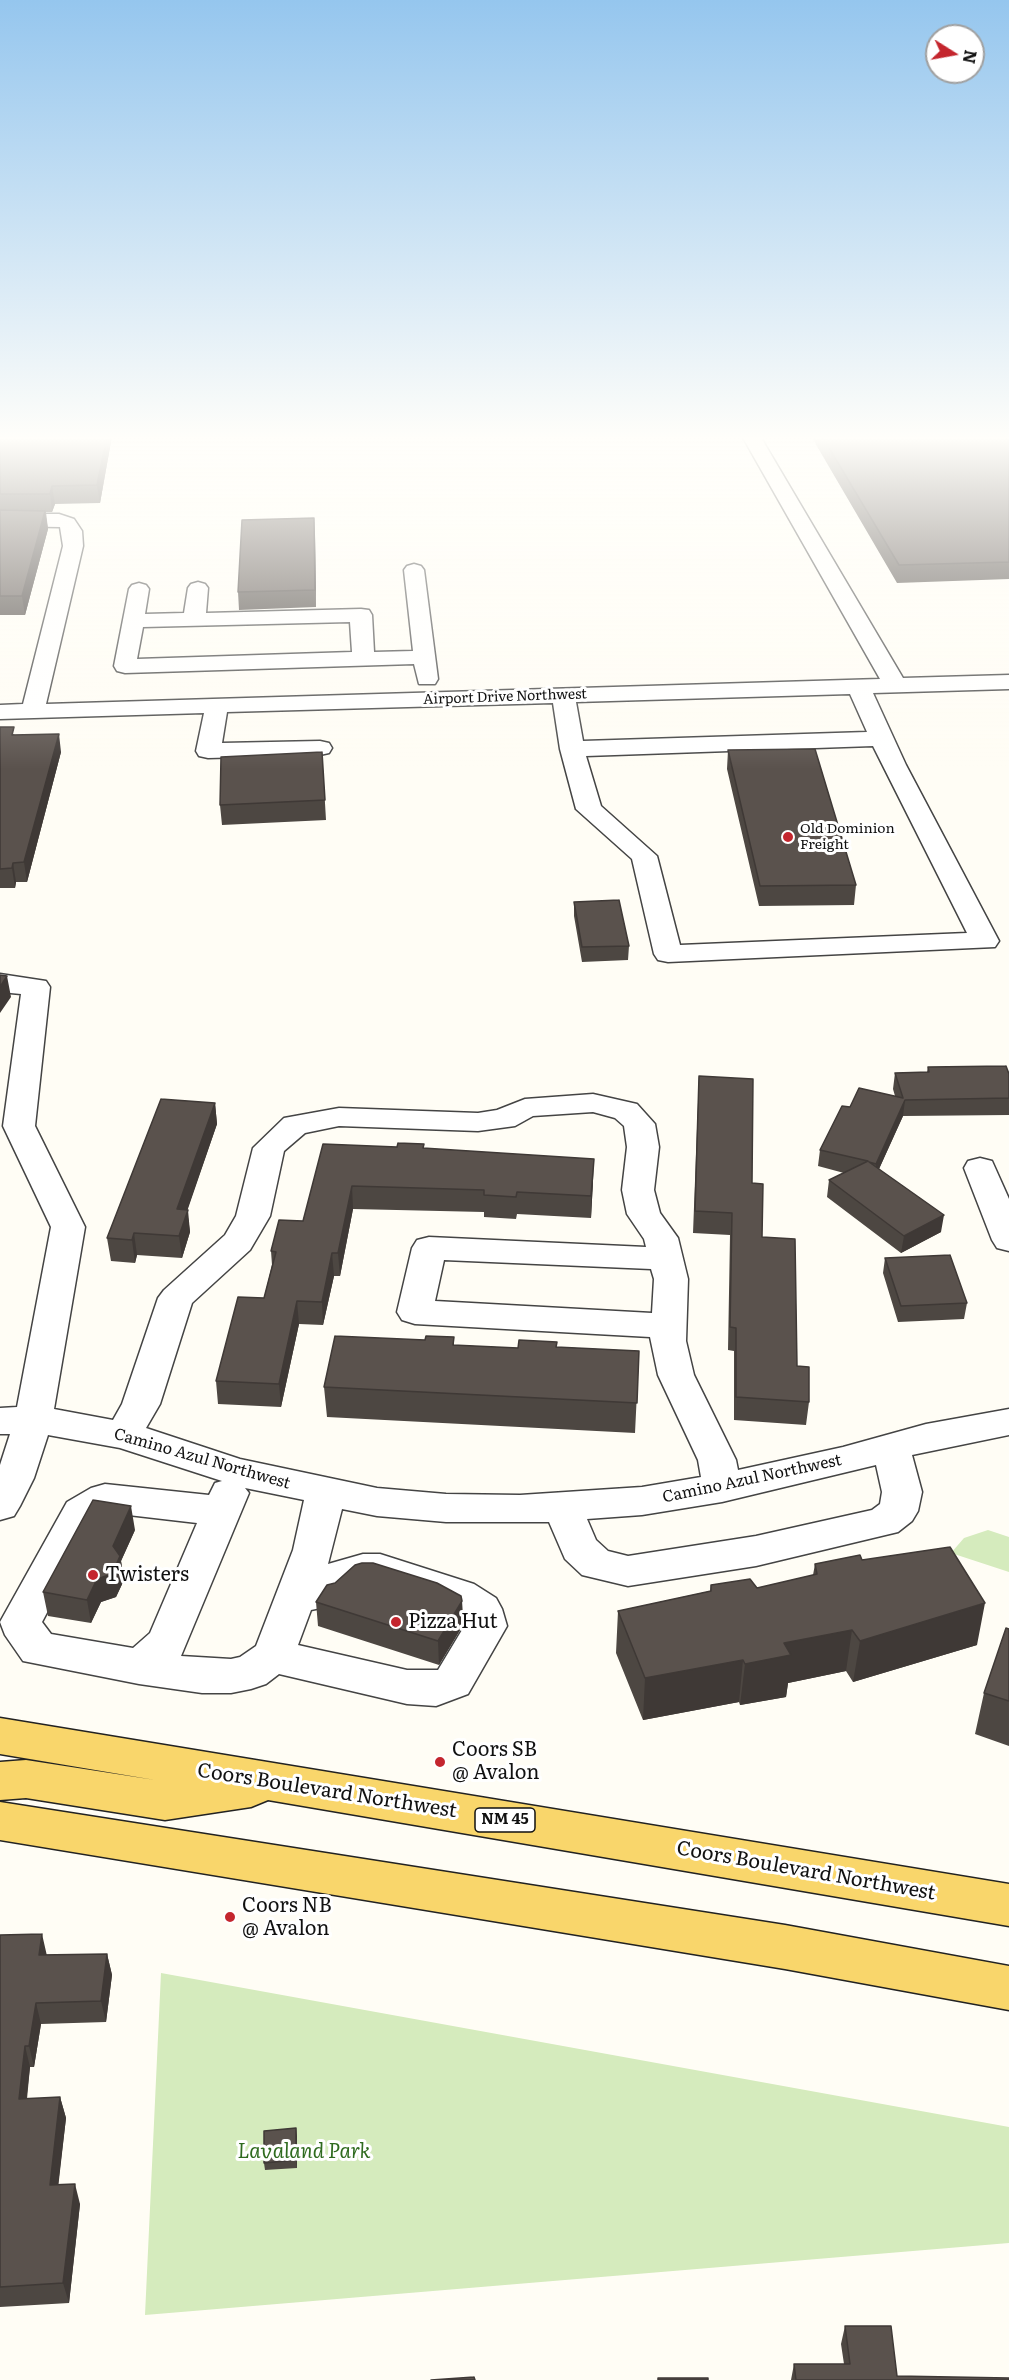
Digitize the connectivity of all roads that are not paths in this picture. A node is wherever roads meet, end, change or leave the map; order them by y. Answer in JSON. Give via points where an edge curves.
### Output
{"nodes":[{"id":1,"x":74,"y":547,"type":"edge"},
{"id":2,"x":816,"y":547,"type":"edge"},
{"id":3,"x":414,"y":570,"type":"dead end"},
{"id":4,"x":198,"y":588,"type":"dead end"},
{"id":5,"x":139,"y":589,"type":"dead end"},
{"id":6,"x":194,"y":620,"type":"junction"},
{"id":7,"x":133,"y":621,"type":"junction"},
{"id":8,"x":424,"y":657,"type":"junction"},
{"id":9,"x":363,"y":658,"type":"junction"},
{"id":10,"x":1009,"y":682,"type":"edge"},
{"id":11,"x":896,"y":685,"type":"junction"},
{"id":12,"x":858,"y":686,"type":"junction"},
{"id":13,"x":563,"y":696,"type":"junction"},
{"id":14,"x":429,"y":700,"type":"junction"},
{"id":15,"x":217,"y":706,"type":"junction"},
{"id":16,"x":33,"y":711,"type":"junction"},
{"id":17,"x":0,"y":712,"type":"edge"},
{"id":18,"x":882,"y":739,"type":"junction"},
{"id":19,"x":320,"y":748,"type":"dead end"},
{"id":20,"x":572,"y":749,"type":"junction"},
{"id":21,"x":0,"y":983,"type":"edge"},
{"id":22,"x":980,"y":1168,"type":"dead end"},
{"id":23,"x":1009,"y":1240,"type":"edge"},
{"id":24,"x":668,"y":1259,"type":"junction"},
{"id":25,"x":669,"y":1326,"type":"junction"},
{"id":26,"x":17,"y":1420,"type":"edge"},
{"id":27,"x":1009,"y":1422,"type":"edge"},
{"id":28,"x":123,"y":1435,"type":"junction"},
{"id":29,"x":891,"y":1448,"type":"junction"},
{"id":30,"x":238,"y":1472,"type":"junction"},
{"id":31,"x":722,"y":1488,"type":"junction"},
{"id":32,"x":326,"y":1492,"type":"junction"},
{"id":33,"x":0,"y":1506,"type":"edge"},
{"id":34,"x":563,"y":1507,"type":"junction"},
{"id":35,"x":221,"y":1511,"type":"junction"},
{"id":36,"x":296,"y":1595,"type":"junction"},
{"id":37,"x":273,"y":1656,"type":"junction"},
{"id":38,"x":139,"y":1667,"type":"junction"},
{"id":39,"x":0,"y":1736,"type":"edge"},
{"id":40,"x":0,"y":1781,"type":"edge"},
{"id":41,"x":283,"y":1784,"type":"junction"},
{"id":42,"x":0,"y":1821,"type":"edge"},
{"id":43,"x":1009,"y":1905,"type":"edge"},
{"id":44,"x":1009,"y":1988,"type":"edge"}],
"edges":[{"from":1,"to":16,"type":"street"},
{"from":2,"to":11,"type":"street"},
{"from":3,"to":8,"type":"street"},
{"from":4,"to":6,"type":"street"},
{"from":5,"to":7,"type":"street"},
{"from":6,"to":7,"type":"street"},
{"from":6,"to":9,"type":"street","via":[[361,615]]},
{"from":7,"to":9,"type":"street","via":[[125,666]]},
{"from":8,"to":9,"type":"street"},
{"from":8,"to":14,"type":"street"},
{"from":10,"to":11,"type":"street","name":"Airport Drive Northwest"},
{"from":11,"to":12,"type":"street","name":"Airport Drive Northwest"},
{"from":12,"to":13,"type":"street","name":"Airport Drive Northwest"},
{"from":12,"to":18,"type":"street"},
{"from":13,"to":14,"type":"street","name":"Airport Drive Northwest"},
{"from":13,"to":20,"type":"street"},
{"from":14,"to":15,"type":"street","name":"Airport Drive Northwest"},
{"from":15,"to":16,"type":"street","name":"Airport Drive Northwest"},
{"from":15,"to":19,"type":"street","via":[[208,751]]},
{"from":16,"to":17,"type":"street","name":"Airport Drive Northwest"},
{"from":18,"to":20,"type":"street"},
{"from":18,"to":20,"type":"street","via":[[986,941],[669,954],[644,856],[589,809]]},
{"from":21,"to":26,"type":"street","via":[[36,987],[19,1126],[68,1227]]},
{"from":22,"to":23,"type":"street"},
{"from":24,"to":25,"type":"street"},
{"from":24,"to":25,"type":"street","via":[[429,1248],[415,1312]]},
{"from":24,"to":28,"type":"street","via":[[661,1238],[644,1214],[638,1190],[643,1147],[639,1124],[626,1111],[593,1102],[525,1108],[504,1119],[478,1122],[339,1117],[295,1125],[269,1148],[253,1216],[238,1242],[176,1298],[141,1404]]},
{"from":25,"to":31,"type":"street","via":[[668,1341],[676,1376],[717,1460]]},
{"from":26,"to":28,"type":"street","name":"Camino Azul Northwest"},
{"from":26,"to":33,"type":"street","via":[[15,1478]]},
{"from":27,"to":29,"type":"street","name":"Camino Azul Northwest","via":[[926,1437]]},
{"from":28,"to":30,"type":"street","name":"Camino Azul Northwest"},
{"from":29,"to":31,"type":"street","name":"Camino Azul Northwest"},
{"from":29,"to":34,"type":"street","via":[[902,1492],[898,1511],[884,1522],[756,1551],[628,1571],[596,1564],[579,1548]]},
{"from":30,"to":32,"type":"street","name":"Camino Azul Northwest"},
{"from":30,"to":35,"type":"street"},
{"from":31,"to":34,"type":"street","name":"Camino Azul Northwest","via":[[642,1501]]},
{"from":32,"to":34,"type":"street","name":"Camino Azul Northwest","via":[[377,1502],[446,1508]]},
{"from":32,"to":36,"type":"street","via":[[313,1550]]},
{"from":35,"to":38,"type":"street","via":[[167,1643]]},
{"from":35,"to":38,"type":"street","via":[[105,1498],[81,1512],[20,1624],[38,1649]]},
{"from":36,"to":37,"type":"street"},
{"from":36,"to":37,"type":"street","via":[[320,1594],[341,1575],[380,1569],[459,1595],[481,1609],[486,1626],[453,1682],[436,1689],[406,1687]]},
{"from":37,"to":38,"type":"street","via":[[251,1672],[231,1677]]},
{"from":39,"to":41,"type":"main road","name":"Coors Boulevard Northwest","number":"NM 45"},
{"from":40,"to":41,"type":"main road","via":[[26,1779],[165,1801]]},
{"from":41,"to":43,"type":"main road","name":"Coors Boulevard Northwest","number":"NM 45"},
{"from":42,"to":44,"type":"main road","via":[[785,1947]]}]}
